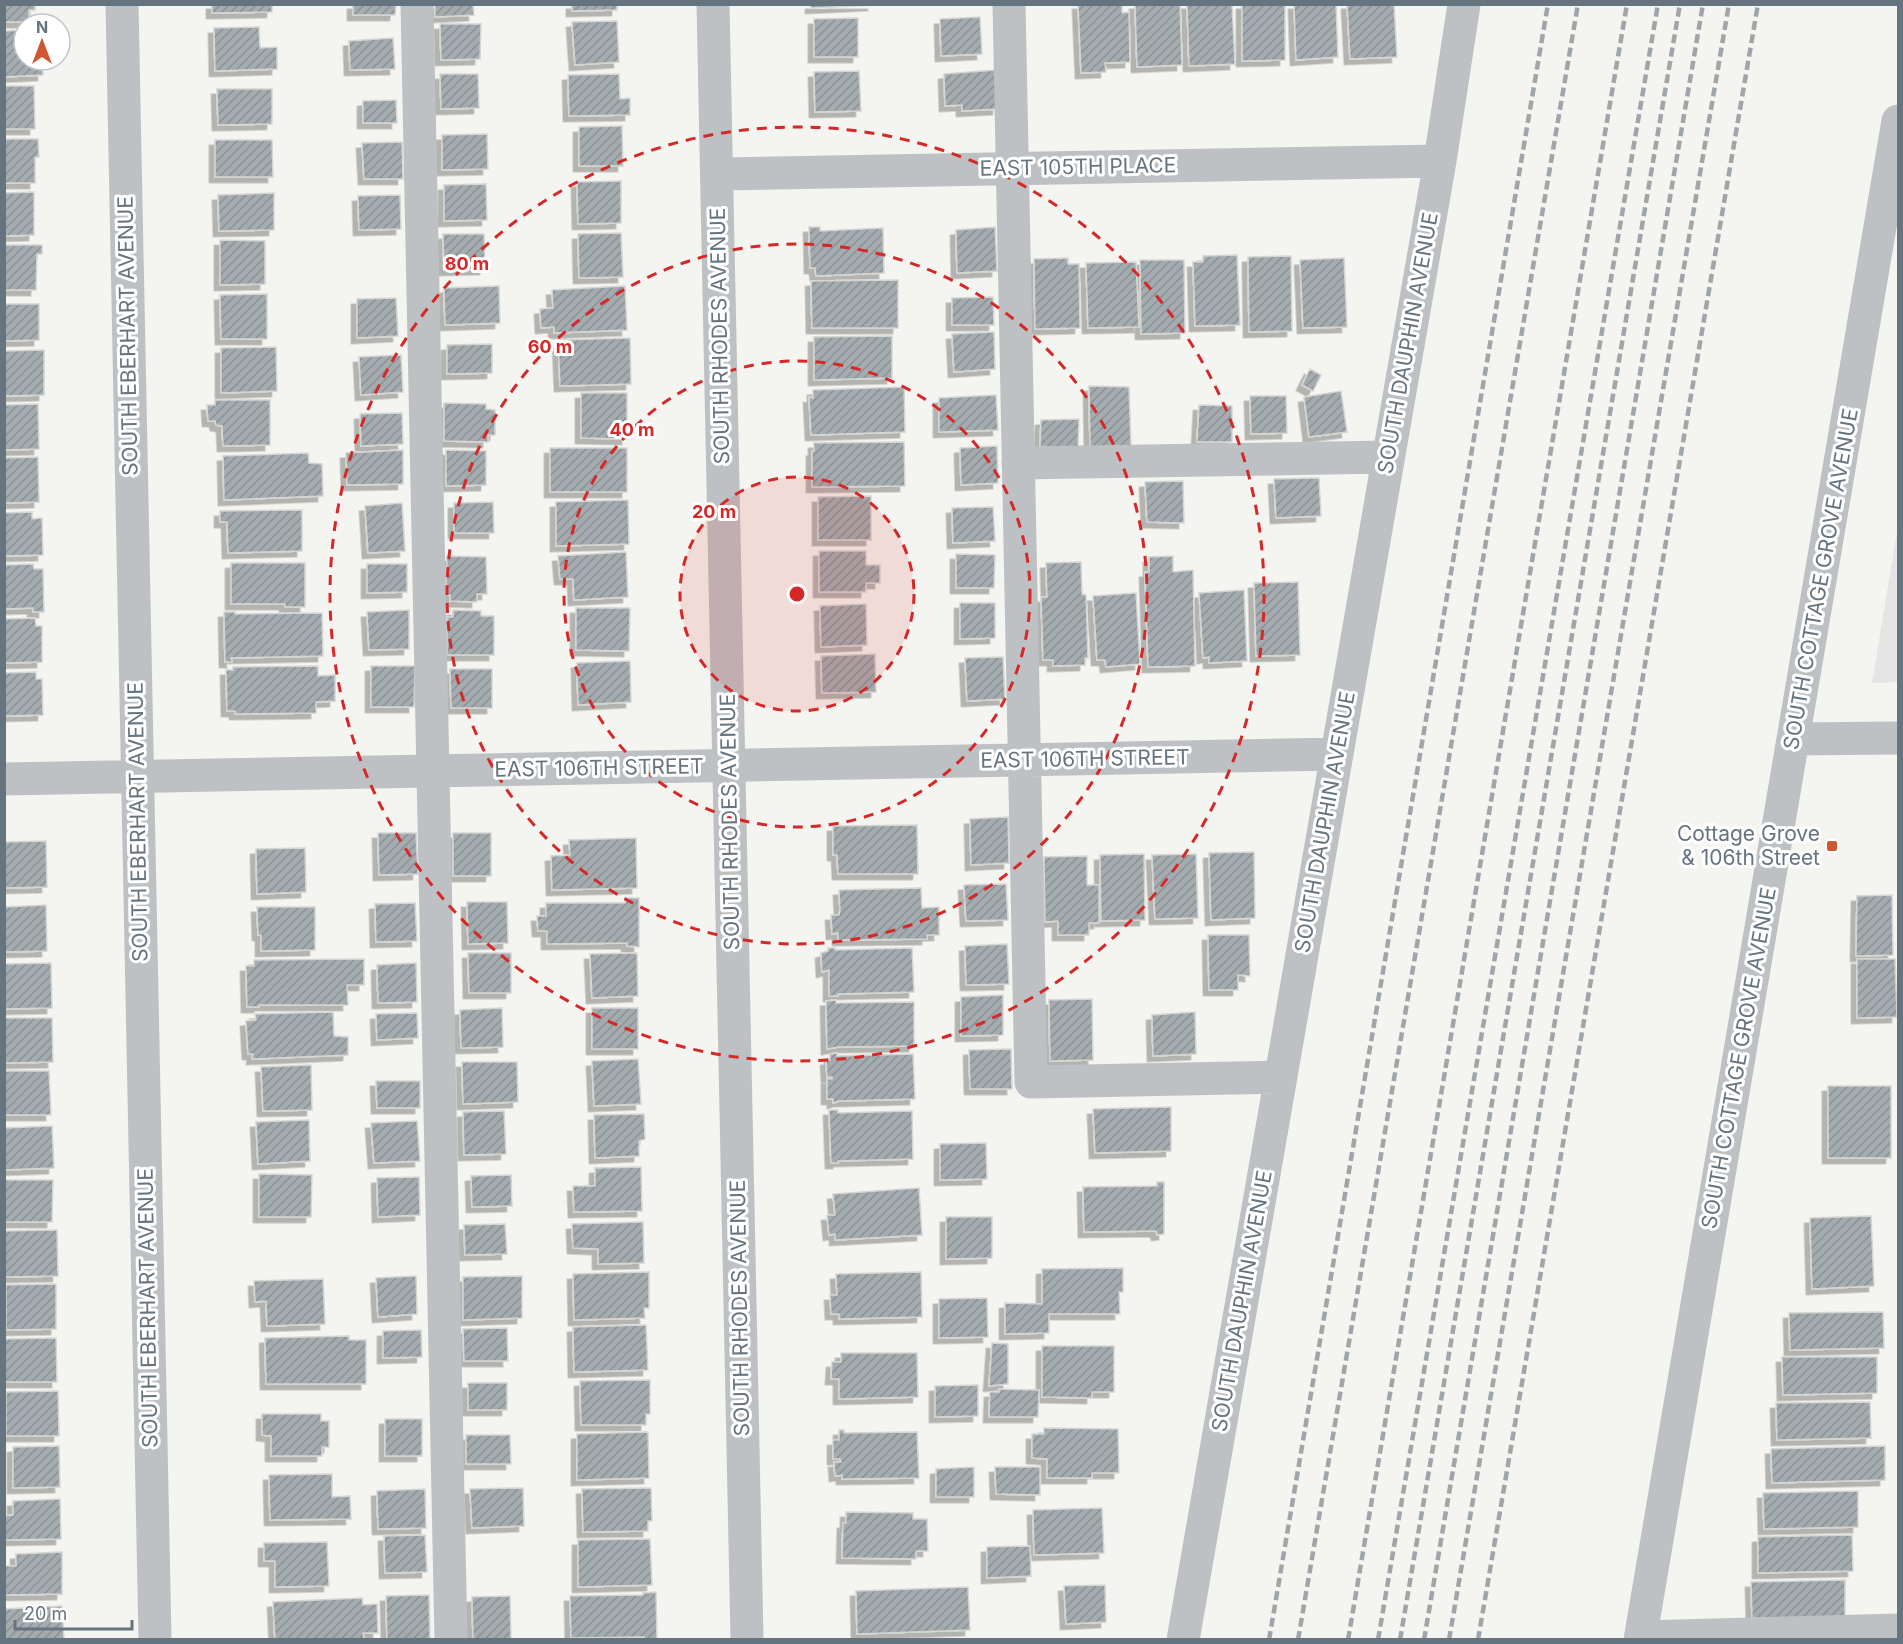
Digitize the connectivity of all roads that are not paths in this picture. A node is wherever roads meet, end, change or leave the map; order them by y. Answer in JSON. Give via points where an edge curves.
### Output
{"nodes":[{"id":1,"x":122,"y":4,"type":"edge"},
{"id":2,"x":417,"y":4,"type":"edge"},
{"id":3,"x":713,"y":4,"type":"edge"},
{"id":4,"x":1010,"y":4,"type":"edge"},
{"id":5,"x":1464,"y":4,"type":"edge"},
{"id":6,"x":1897,"y":138,"type":"edge"},
{"id":7,"x":1440,"y":160,"type":"junction"},
{"id":8,"x":1013,"y":168,"type":"junction"},
{"id":9,"x":717,"y":174,"type":"junction"},
{"id":10,"x":1388,"y":458,"type":"junction"},
{"id":11,"x":1018,"y":463,"type":"junction"},
{"id":12,"x":1899,"y":738,"type":"edge"},
{"id":13,"x":1794,"y":739,"type":"junction"},
{"id":14,"x":1337,"y":754,"type":"junction"},
{"id":15,"x":1024,"y":760,"type":"junction"},
{"id":16,"x":728,"y":766,"type":"junction"},
{"id":17,"x":433,"y":771,"type":"junction"},
{"id":18,"x":137,"y":777,"type":"junction"},
{"id":19,"x":4,"y":779,"type":"edge"},
{"id":20,"x":1281,"y":1077,"type":"junction"},
{"id":21,"x":1899,"y":1630,"type":"edge"},
{"id":22,"x":1640,"y":1638,"type":"edge"},
{"id":23,"x":155,"y":1640,"type":"edge"},
{"id":24,"x":451,"y":1640,"type":"edge"},
{"id":25,"x":747,"y":1640,"type":"edge"},
{"id":26,"x":1183,"y":1640,"type":"edge"}],
"edges":[{"from":1,"to":18,"type":"street","name":"SOUTH EBERHART AVENUE"},
{"from":2,"to":17,"type":"street"},
{"from":3,"to":9,"type":"street","name":"SOUTH RHODES AVENUE"},
{"from":4,"to":8,"type":"street"},
{"from":5,"to":7,"type":"street","name":"SOUTH DAUPHIN AVENUE"},
{"from":6,"to":13,"type":"street","name":"SOUTH COTTAGE GROVE AVENUE"},
{"from":7,"to":8,"type":"street","name":"EAST 105TH PLACE"},
{"from":7,"to":10,"type":"street","name":"SOUTH DAUPHIN AVENUE"},
{"from":8,"to":9,"type":"street","name":"EAST 105TH PLACE"},
{"from":8,"to":11,"type":"street"},
{"from":9,"to":16,"type":"street","name":"SOUTH RHODES AVENUE"},
{"from":10,"to":11,"type":"street"},
{"from":10,"to":14,"type":"street","name":"SOUTH DAUPHIN AVENUE"},
{"from":11,"to":15,"type":"street"},
{"from":12,"to":13,"type":"street"},
{"from":13,"to":22,"type":"street","name":"SOUTH COTTAGE GROVE AVENUE"},
{"from":14,"to":15,"type":"street","name":"EAST 106TH STREET"},
{"from":14,"to":20,"type":"street","name":"SOUTH DAUPHIN AVENUE"},
{"from":15,"to":16,"type":"street","name":"EAST 106TH STREET"},
{"from":15,"to":20,"type":"street","via":[[1031,1082]]},
{"from":16,"to":17,"type":"street","name":"EAST 106TH STREET"},
{"from":16,"to":25,"type":"street","name":"SOUTH RHODES AVENUE"},
{"from":17,"to":18,"type":"street","name":"EAST 106TH STREET"},
{"from":17,"to":24,"type":"street"},
{"from":18,"to":19,"type":"street","name":"EAST 106TH STREET"},
{"from":18,"to":23,"type":"street","name":"SOUTH EBERHART AVENUE"},
{"from":20,"to":26,"type":"street","name":"SOUTH DAUPHIN AVENUE"},
{"from":21,"to":22,"type":"street"}]}
